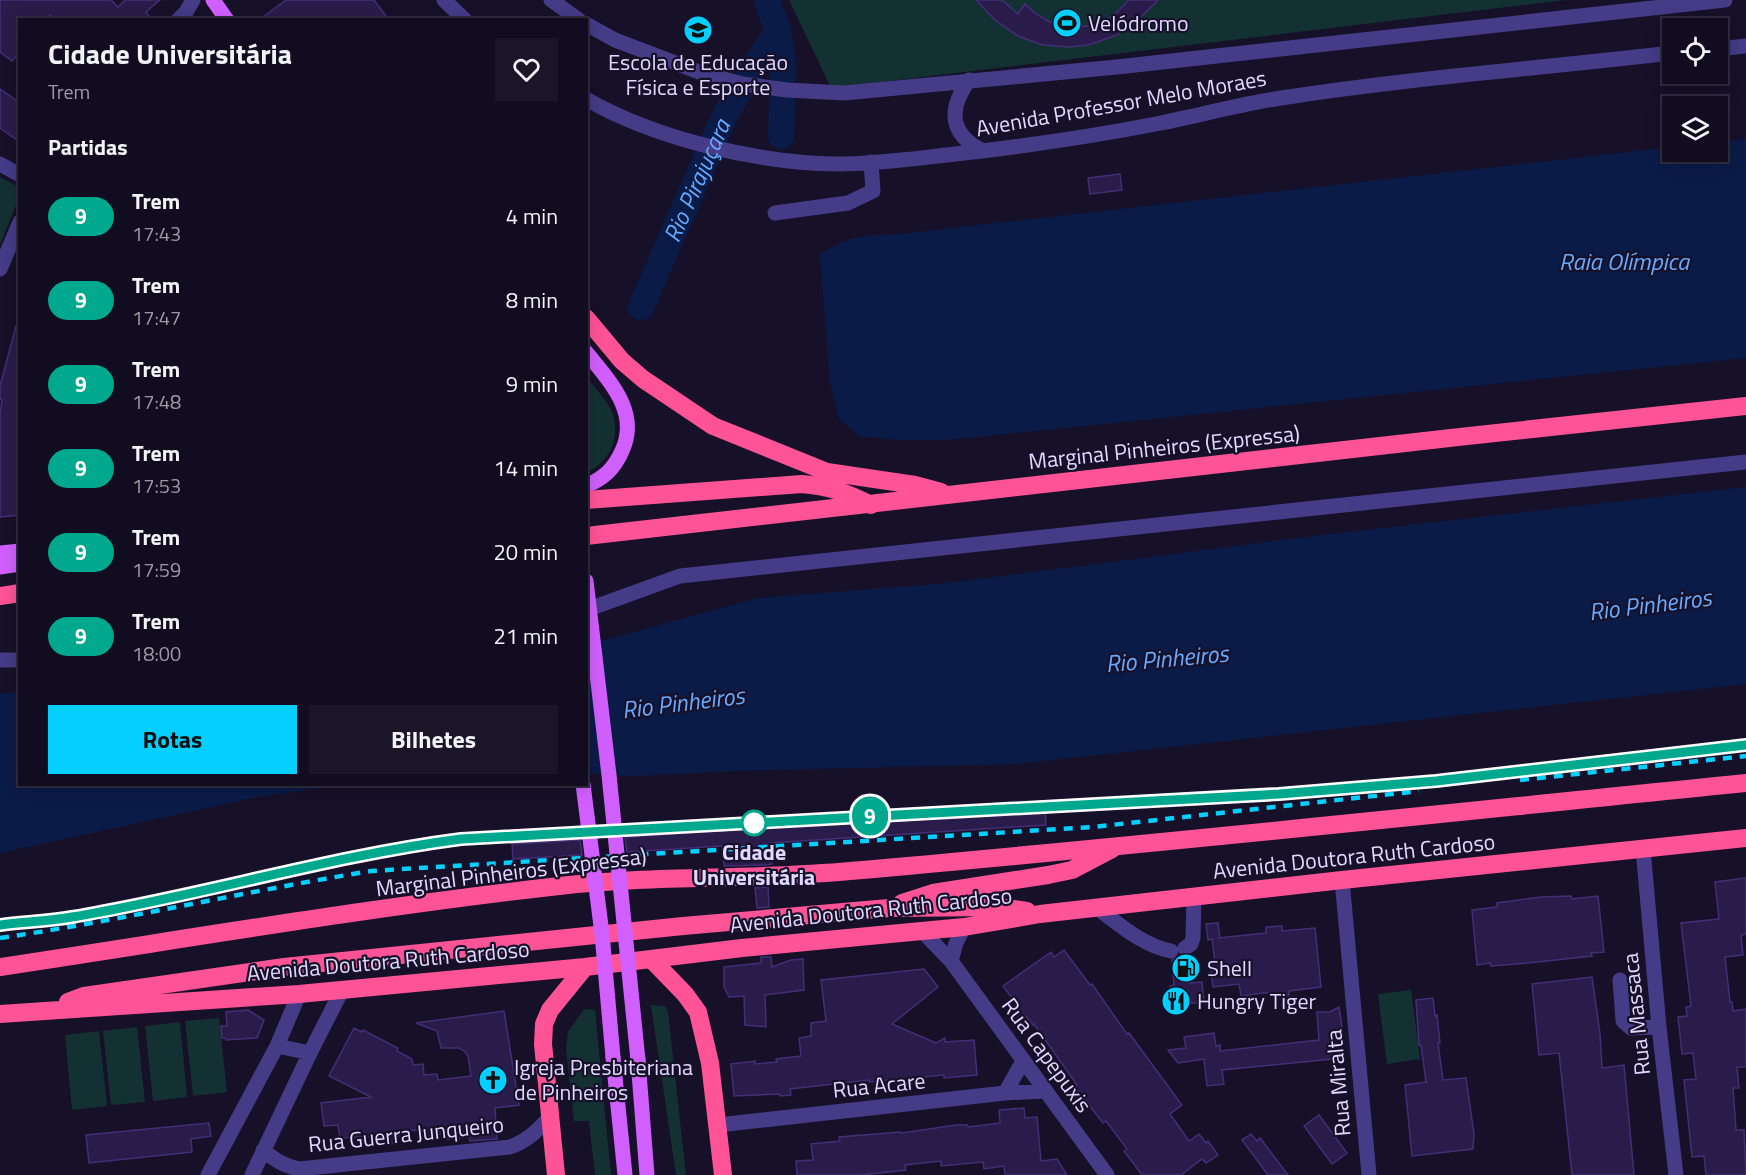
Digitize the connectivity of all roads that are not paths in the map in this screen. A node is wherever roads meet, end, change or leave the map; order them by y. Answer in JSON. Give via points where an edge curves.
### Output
{"nodes":[{"id":1,"x":193,"y":0,"type":"edge"},
{"id":2,"x":213,"y":0,"type":"edge"},
{"id":3,"x":444,"y":0,"type":"edge"},
{"id":4,"x":551,"y":0,"type":"edge"},
{"id":5,"x":1725,"y":0,"type":"edge"},
{"id":6,"x":180,"y":18,"type":"edge"},
{"id":7,"x":226,"y":18,"type":"edge"},
{"id":8,"x":463,"y":18,"type":"edge"},
{"id":9,"x":576,"y":18,"type":"edge"},
{"id":10,"x":588,"y":25,"type":"edge"},
{"id":11,"x":1746,"y":46,"type":"edge"},
{"id":12,"x":1728,"y":48,"type":"edge"},
{"id":13,"x":1662,"y":55,"type":"edge"},
{"id":14,"x":969,"y":80,"type":"junction"},
{"id":15,"x":588,"y":100,"type":"edge"},
{"id":16,"x":983,"y":151,"type":"junction"},
{"id":17,"x":871,"y":162,"type":"junction"},
{"id":18,"x":0,"y":164,"type":"edge"},
{"id":19,"x":18,"y":174,"type":"edge"},
{"id":20,"x":775,"y":213,"type":"dead end"},
{"id":21,"x":18,"y":227,"type":"edge"},
{"id":22,"x":0,"y":269,"type":"edge"},
{"id":23,"x":588,"y":320,"type":"edge"},
{"id":24,"x":588,"y":355,"type":"edge"},
{"id":25,"x":1746,"y":406,"type":"edge"},
{"id":26,"x":1746,"y":462,"type":"edge"},
{"id":27,"x":588,"y":485,"type":"edge"},
{"id":28,"x":952,"y":494,"type":"junction"},
{"id":29,"x":588,"y":500,"type":"edge"},
{"id":30,"x":871,"y":505,"type":"junction"},
{"id":31,"x":588,"y":536,"type":"edge"},
{"id":32,"x":18,"y":551,"type":"edge"},
{"id":33,"x":0,"y":553,"type":"edge"},
{"id":34,"x":18,"y":564,"type":"edge"},
{"id":35,"x":0,"y":567,"type":"edge"},
{"id":36,"x":18,"y":593,"type":"edge"},
{"id":37,"x":0,"y":596,"type":"edge"},
{"id":38,"x":588,"y":598,"type":"edge"},
{"id":39,"x":588,"y":609,"type":"edge"},
{"id":40,"x":0,"y":660,"type":"edge"},
{"id":41,"x":18,"y":660,"type":"edge"},
{"id":42,"x":1746,"y":783,"type":"edge"},
{"id":43,"x":583,"y":786,"type":"edge"},
{"id":44,"x":1746,"y":838,"type":"edge"},
{"id":45,"x":1117,"y":846,"type":"junction"},
{"id":46,"x":1643,"y":849,"type":"junction"},
{"id":47,"x":1342,"y":880,"type":"junction"},
{"id":48,"x":1194,"y":897,"type":"junction"},
{"id":49,"x":890,"y":908,"type":"junction"},
{"id":50,"x":1097,"y":908,"type":"junction"},
{"id":51,"x":1040,"y":914,"type":"junction"},
{"id":52,"x":964,"y":927,"type":"junction"},
{"id":53,"x":922,"y":931,"type":"junction"},
{"id":54,"x":651,"y":959,"type":"junction"},
{"id":55,"x":951,"y":961,"type":"junction"},
{"id":56,"x":0,"y":966,"type":"edge"},
{"id":57,"x":585,"y":967,"type":"junction"},
{"id":58,"x":1620,"y":980,"type":"dead end"},
{"id":59,"x":342,"y":990,"type":"junction"},
{"id":60,"x":299,"y":994,"type":"junction"},
{"id":61,"x":40,"y":1012,"type":"junction"},
{"id":62,"x":0,"y":1014,"type":"edge"},
{"id":63,"x":1659,"y":1027,"type":"junction"},
{"id":64,"x":277,"y":1046,"type":"junction"},
{"id":65,"x":310,"y":1053,"type":"junction"},
{"id":66,"x":1023,"y":1061,"type":"junction"},
{"id":67,"x":1046,"y":1091,"type":"junction"},
{"id":68,"x":1005,"y":1093,"type":"junction"},
{"id":69,"x":549,"y":1118,"type":"junction"},
{"id":70,"x":718,"y":1125,"type":"junction"},
{"id":71,"x":263,"y":1150,"type":"junction"},
{"id":72,"x":208,"y":1175,"type":"edge"},
{"id":73,"x":252,"y":1175,"type":"edge"},
{"id":74,"x":556,"y":1175,"type":"edge"},
{"id":75,"x":625,"y":1175,"type":"edge"},
{"id":76,"x":647,"y":1175,"type":"edge"},
{"id":77,"x":723,"y":1175,"type":"edge"},
{"id":78,"x":1107,"y":1175,"type":"edge"},
{"id":79,"x":1369,"y":1175,"type":"edge"},
{"id":80,"x":1676,"y":1175,"type":"edge"}],
"edges":[{"from":1,"to":6,"type":"street"},
{"from":2,"to":7,"type":"main road"},
{"from":3,"to":8,"type":"street"},
{"from":4,"to":9,"type":"street"},
{"from":5,"to":14,"type":"street","name":"Avenida Professor Melo Moraes"},
{"from":10,"to":14,"type":"street","name":"Avenida Professor Melo Moraes","via":[[615,40],[742,84],[844,93]]},
{"from":11,"to":12,"type":"street"},
{"from":13,"to":16,"type":"street","name":"Avenida Professor Melo Moraes","via":[[1278,98],[1070,140]]},
{"from":14,"to":16,"type":"street","via":[[956,101],[955,123],[965,139]]},
{"from":15,"to":17,"type":"street","name":"Avenida Professor Melo Moraes","via":[[617,117],[652,130],[744,154],[836,164]]},
{"from":16,"to":17,"type":"street","name":"Avenida Professor Melo Moraes"},
{"from":17,"to":20,"type":"street","via":[[873,190],[865,195],[848,203]]},
{"from":18,"to":19,"type":"street"},
{"from":21,"to":22,"type":"street"},
{"from":23,"to":28,"type":"highway","via":[[643,379],[713,426],[827,472]]},
{"from":24,"to":27,"type":"main road","via":[[622,402],[629,430],[612,471]]},
{"from":25,"to":28,"type":"highway","name":"Marginal Pinheiros (Expressa)"},
{"from":26,"to":39,"type":"street","via":[[680,576]]},
{"from":28,"to":30,"type":"highway","name":"Marginal Pinheiros (Expressa)"},
{"from":29,"to":30,"type":"highway","via":[[801,484],[836,489]]},
{"from":30,"to":31,"type":"highway","name":"Marginal Pinheiros (Expressa)"},
{"from":32,"to":33,"type":"main road"},
{"from":34,"to":35,"type":"main road"},
{"from":36,"to":37,"type":"highway"},
{"from":38,"to":76,"type":"main road","bridge":true},
{"from":40,"to":41,"type":"street"},
{"from":42,"to":45,"type":"highway","name":"Marginal Pinheiros (Expressa)"},
{"from":43,"to":75,"type":"main road","bridge":true},
{"from":44,"to":46,"type":"highway","name":"Avenida Doutora Ruth Cardoso"},
{"from":45,"to":49,"type":"highway","via":[[1072,870],[933,893]]},
{"from":45,"to":56,"type":"highway","name":"Marginal Pinheiros (Expressa)","via":[[819,874],[641,879],[560,886]]},
{"from":46,"to":47,"type":"highway","name":"Avenida Doutora Ruth Cardoso"},
{"from":46,"to":63,"type":"street","name":"Rua Massaca"},
{"from":47,"to":48,"type":"highway","name":"Avenida Doutora Ruth Cardoso"},
{"from":47,"to":79,"type":"street","name":"Rua Miralta"},
{"from":48,"to":50,"type":"highway","name":"Avenida Doutora Ruth Cardoso"},
{"from":48,"to":50,"type":"street","via":[[1193,938],[1191,944],[1178,950],[1161,949],[1138,939]]},
{"from":49,"to":51,"type":"highway","via":[[999,907]]},
{"from":49,"to":61,"type":"highway","via":[[284,967],[84,996]]},
{"from":50,"to":51,"type":"highway","name":"Avenida Doutora Ruth Cardoso"},
{"from":51,"to":52,"type":"highway","name":"Avenida Doutora Ruth Cardoso"},
{"from":52,"to":53,"type":"highway","name":"Avenida Doutora Ruth Cardoso"},
{"from":52,"to":55,"type":"street"},
{"from":53,"to":54,"type":"highway","name":"Avenida Doutora Ruth Cardoso"},
{"from":53,"to":55,"type":"street","name":"Rua Capepuxis"},
{"from":54,"to":57,"type":"highway","name":"Avenida Doutora Ruth Cardoso"},
{"from":54,"to":70,"type":"highway","via":[[698,1012]]},
{"from":55,"to":66,"type":"street","name":"Rua Capepuxis"},
{"from":57,"to":59,"type":"highway","name":"Avenida Doutora Ruth Cardoso"},
{"from":57,"to":69,"type":"highway","via":[[550,1010],[544,1024]]},
{"from":58,"to":63,"type":"street","via":[[1623,1021],[1631,1028]]},
{"from":59,"to":60,"type":"highway","name":"Avenida Doutora Ruth Cardoso"},
{"from":59,"to":65,"type":"street"},
{"from":60,"to":61,"type":"highway","name":"Avenida Doutora Ruth Cardoso"},
{"from":60,"to":64,"type":"street"},
{"from":61,"to":62,"type":"highway","name":"Avenida Doutora Ruth Cardoso"},
{"from":63,"to":80,"type":"street","name":"Rua Massaca"},
{"from":64,"to":65,"type":"street"},
{"from":64,"to":72,"type":"street"},
{"from":65,"to":71,"type":"street"},
{"from":66,"to":67,"type":"street","name":"Rua Capepuxis"},
{"from":66,"to":68,"type":"street"},
{"from":67,"to":68,"type":"street","name":"Rua Acare"},
{"from":67,"to":78,"type":"street","name":"Rua Capepuxis"},
{"from":68,"to":70,"type":"street","name":"Rua Acare"},
{"from":69,"to":71,"type":"street","name":"Rua Guerra Junqueiro","via":[[528,1138],[510,1147],[299,1168],[287,1167]]},
{"from":69,"to":74,"type":"highway"},
{"from":70,"to":77,"type":"highway"},
{"from":71,"to":73,"type":"street"}]}
